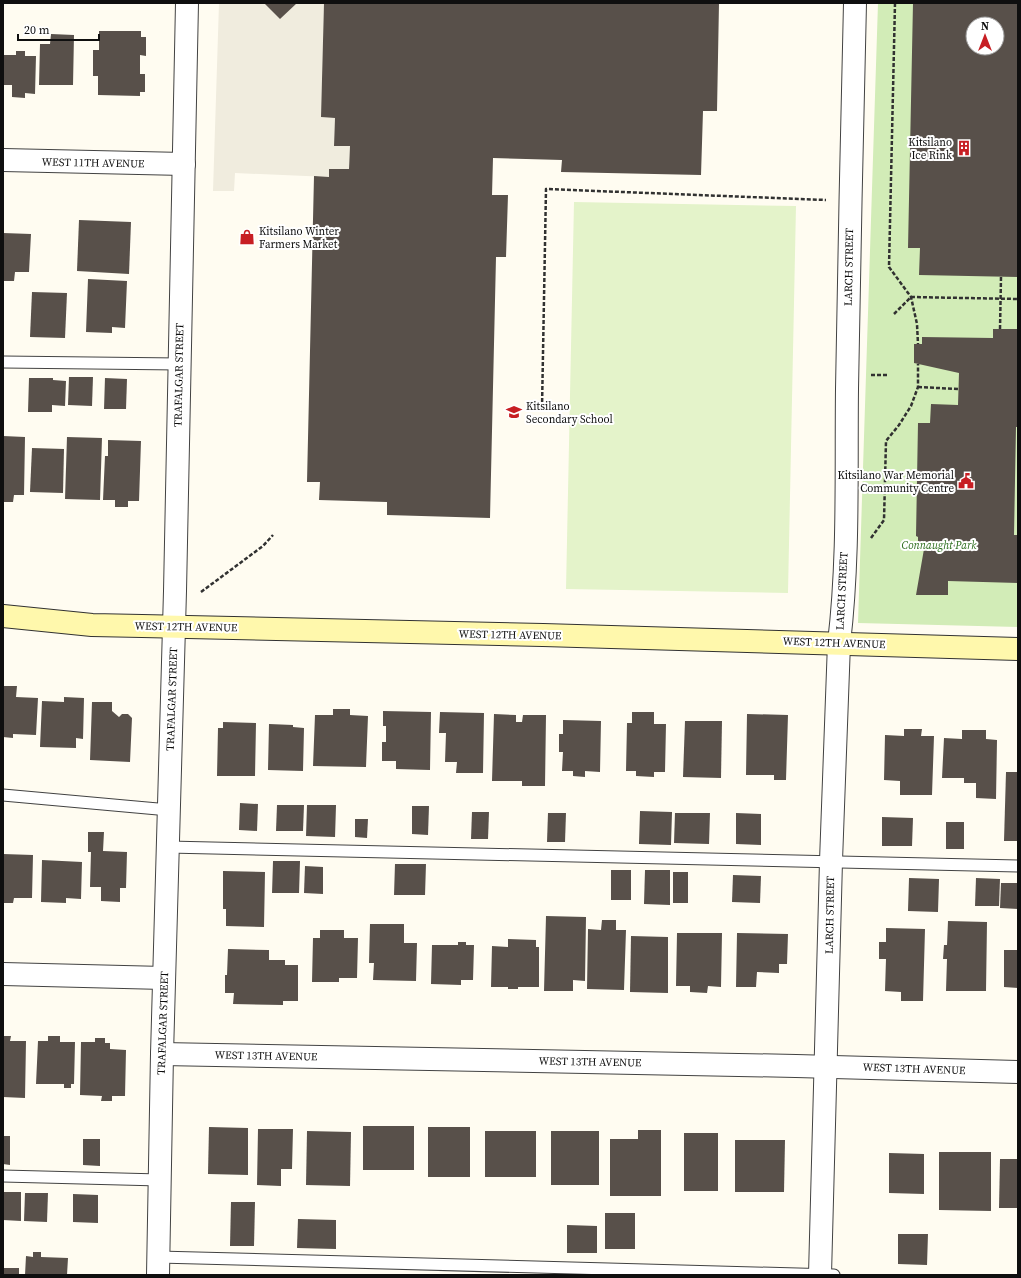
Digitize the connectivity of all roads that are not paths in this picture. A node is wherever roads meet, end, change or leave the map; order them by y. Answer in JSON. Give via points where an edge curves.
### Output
{"nodes":[{"id":1,"x":187,"y":3,"type":"edge"},
{"id":2,"x":855,"y":3,"type":"edge"},
{"id":3,"x":3,"y":160,"type":"edge"},
{"id":4,"x":184,"y":164,"type":"junction"},
{"id":5,"x":3,"y":362,"type":"edge"},
{"id":6,"x":179,"y":364,"type":"junction"},
{"id":7,"x":3,"y":616,"type":"edge"},
{"id":8,"x":174,"y":627,"type":"junction"},
{"id":9,"x":839,"y":643,"type":"junction"},
{"id":10,"x":1018,"y":649,"type":"edge"},
{"id":11,"x":3,"y":795,"type":"edge"},
{"id":12,"x":169,"y":810,"type":"junction"},
{"id":13,"x":168,"y":847,"type":"junction"},
{"id":14,"x":831,"y":861,"type":"junction"},
{"id":15,"x":1018,"y":866,"type":"edge"},
{"id":16,"x":3,"y":974,"type":"edge"},
{"id":17,"x":164,"y":978,"type":"junction"},
{"id":18,"x":162,"y":1054,"type":"junction"},
{"id":19,"x":826,"y":1067,"type":"junction"},
{"id":20,"x":1018,"y":1072,"type":"edge"},
{"id":21,"x":3,"y":1176,"type":"edge"},
{"id":22,"x":160,"y":1180,"type":"junction"},
{"id":23,"x":158,"y":1266,"type":"edge"},
{"id":24,"x":820,"y":1275,"type":"edge"},
{"id":25,"x":834,"y":1275,"type":"edge"}],
"edges":[{"from":1,"to":4,"type":"street","name":"TRAFALGAR STREET"},
{"from":2,"to":9,"type":"street","name":"LARCH STREET","via":[[845,542],[843,610]]},
{"from":3,"to":4,"type":"street","name":"WEST 11TH AVENUE"},
{"from":4,"to":6,"type":"street","name":"TRAFALGAR STREET"},
{"from":5,"to":6,"type":"lane"},
{"from":6,"to":8,"type":"street","name":"TRAFALGAR STREET"},
{"from":7,"to":8,"type":"street","name":"WEST 12TH AVENUE","via":[[92,625]]},
{"from":8,"to":9,"type":"street","name":"WEST 12TH AVENUE"},
{"from":8,"to":12,"type":"street","name":"TRAFALGAR STREET"},
{"from":9,"to":10,"type":"street","name":"WEST 12TH AVENUE"},
{"from":9,"to":14,"type":"street","name":"LARCH STREET"},
{"from":11,"to":12,"type":"lane"},
{"from":12,"to":13,"type":"street","name":"TRAFALGAR STREET"},
{"from":13,"to":14,"type":"lane"},
{"from":13,"to":17,"type":"street","name":"TRAFALGAR STREET"},
{"from":14,"to":15,"type":"lane"},
{"from":14,"to":19,"type":"street","name":"LARCH STREET"},
{"from":16,"to":17,"type":"street"},
{"from":17,"to":18,"type":"street","name":"TRAFALGAR STREET"},
{"from":18,"to":19,"type":"street","name":"WEST 13TH AVENUE"},
{"from":18,"to":22,"type":"street","name":"TRAFALGAR STREET"},
{"from":19,"to":20,"type":"street","name":"WEST 13TH AVENUE"},
{"from":19,"to":24,"type":"street","name":"LARCH STREET"},
{"from":21,"to":22,"type":"lane"},
{"from":22,"to":23,"type":"street","name":"TRAFALGAR STREET"},
{"from":23,"to":24,"type":"lane"},
{"from":24,"to":25,"type":"lane"}]}
